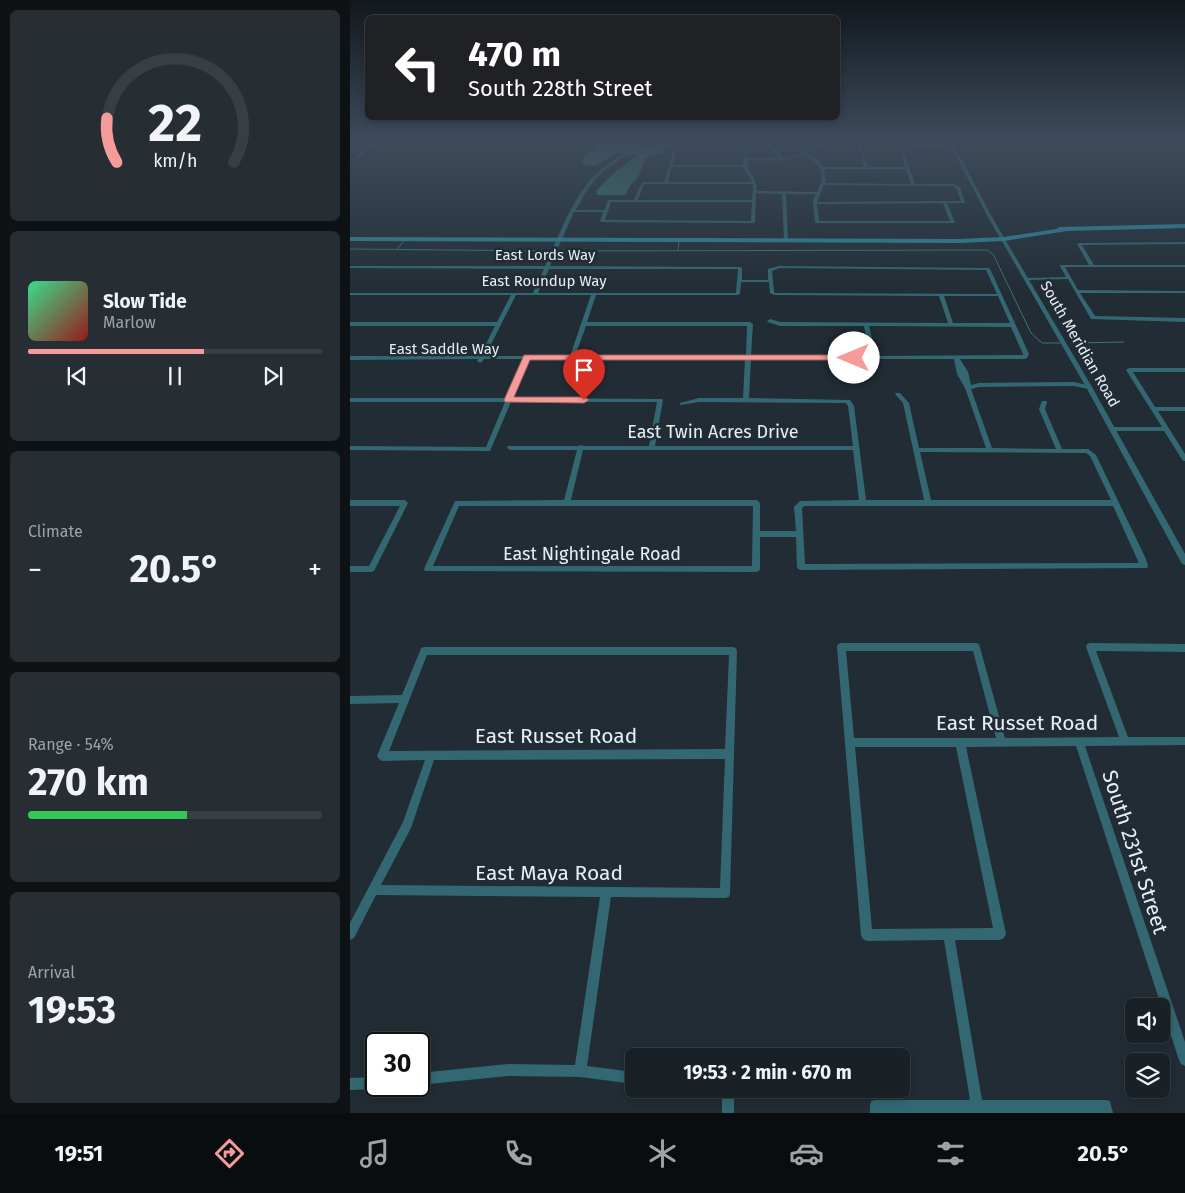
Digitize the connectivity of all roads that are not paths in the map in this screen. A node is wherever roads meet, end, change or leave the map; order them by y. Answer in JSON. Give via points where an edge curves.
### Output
{"nodes":[{"id":1,"x":754,"y":192,"type":"edge"},
{"id":2,"x":784,"y":192,"type":"edge"},
{"id":3,"x":588,"y":193,"type":"edge"},
{"id":4,"x":639,"y":193,"type":"edge"},
{"id":5,"x":817,"y":193,"type":"edge"},
{"id":6,"x":960,"y":193,"type":"edge"},
{"id":7,"x":978,"y":193,"type":"edge"},
{"id":8,"x":635,"y":201,"type":"junction"},
{"id":9,"x":754,"y":201,"type":"junction"},
{"id":10,"x":944,"y":202,"type":"junction"},
{"id":11,"x":815,"y":203,"type":"junction"},
{"id":12,"x":576,"y":211,"type":"junction"},
{"id":13,"x":604,"y":211,"type":"junction"},
{"id":14,"x":1185,"y":226,"type":"edge"},
{"id":15,"x":1002,"y":237,"type":"junction"},
{"id":16,"x":350,"y":239,"type":"edge"},
{"id":17,"x":563,"y":240,"type":"junction"},
{"id":18,"x":786,"y":240,"type":"junction"},
{"id":19,"x":1185,"y":243,"type":"edge"},
{"id":20,"x":1092,"y":266,"type":"junction"},
{"id":21,"x":1185,"y":266,"type":"edge"},
{"id":22,"x":350,"y":267,"type":"edge"},
{"id":23,"x":550,"y":267,"type":"junction"},
{"id":24,"x":1069,"y":278,"type":"junction"},
{"id":25,"x":1027,"y":279,"type":"junction"},
{"id":26,"x":740,"y":281,"type":"junction"},
{"id":27,"x":771,"y":281,"type":"junction"},
{"id":28,"x":1077,"y":291,"type":"junction"},
{"id":29,"x":1185,"y":292,"type":"edge"},
{"id":30,"x":350,"y":294,"type":"edge"},
{"id":31,"x":514,"y":294,"type":"junction"},
{"id":32,"x":538,"y":294,"type":"junction"},
{"id":33,"x":594,"y":294,"type":"junction"},
{"id":34,"x":941,"y":295,"type":"junction"},
{"id":35,"x":999,"y":295,"type":"junction"},
{"id":36,"x":1185,"y":320,"type":"edge"},
{"id":37,"x":770,"y":321,"type":"dead end"},
{"id":38,"x":350,"y":324,"type":"edge"},
{"id":39,"x":498,"y":324,"type":"junction"},
{"id":40,"x":583,"y":324,"type":"junction"},
{"id":41,"x":866,"y":324,"type":"junction"},
{"id":42,"x":951,"y":325,"type":"junction"},
{"id":43,"x":1013,"y":325,"type":"junction"},
{"id":44,"x":957,"y":358,"type":"junction"},
{"id":45,"x":350,"y":359,"type":"edge"},
{"id":46,"x":480,"y":359,"type":"junction"},
{"id":47,"x":526,"y":359,"type":"junction"},
{"id":48,"x":571,"y":359,"type":"junction"},
{"id":49,"x":748,"y":359,"type":"junction"},
{"id":50,"x":873,"y":360,"type":"junction"},
{"id":51,"x":1185,"y":370,"type":"edge"},
{"id":52,"x":1089,"y":387,"type":"junction"},
{"id":53,"x":968,"y":388,"type":"junction"},
{"id":54,"x":898,"y":394,"type":"dead end"},
{"id":55,"x":350,"y":400,"type":"edge"},
{"id":56,"x":508,"y":400,"type":"junction"},
{"id":57,"x":746,"y":400,"type":"junction"},
{"id":58,"x":1044,"y":402,"type":"dead end"},
{"id":59,"x":682,"y":404,"type":"dead end"},
{"id":60,"x":1154,"y":409,"type":"junction"},
{"id":61,"x":1185,"y":409,"type":"edge"},
{"id":62,"x":1166,"y":429,"type":"junction"},
{"id":63,"x":1112,"y":430,"type":"junction"},
{"id":64,"x":581,"y":447,"type":"junction"},
{"id":65,"x":652,"y":447,"type":"junction"},
{"id":66,"x":350,"y":448,"type":"edge"},
{"id":67,"x":510,"y":448,"type":"dead end"},
{"id":68,"x":856,"y":448,"type":"junction"},
{"id":69,"x":989,"y":449,"type":"junction"},
{"id":70,"x":1059,"y":449,"type":"junction"},
{"id":71,"x":916,"y":450,"type":"junction"},
{"id":72,"x":1184,"y":456,"type":"edge"},
{"id":73,"x":567,"y":502,"type":"junction"},
{"id":74,"x":863,"y":502,"type":"junction"},
{"id":75,"x":350,"y":503,"type":"edge"},
{"id":76,"x":928,"y":503,"type":"junction"},
{"id":77,"x":1116,"y":503,"type":"junction"},
{"id":78,"x":756,"y":534,"type":"junction"},
{"id":79,"x":798,"y":534,"type":"junction"},
{"id":80,"x":1182,"y":552,"type":"edge"},
{"id":81,"x":350,"y":569,"type":"edge"},
{"id":82,"x":1185,"y":648,"type":"edge"},
{"id":83,"x":405,"y":699,"type":"junction"},
{"id":84,"x":350,"y":700,"type":"edge"},
{"id":85,"x":1125,"y":741,"type":"junction"},
{"id":86,"x":1185,"y":741,"type":"edge"},
{"id":87,"x":960,"y":742,"type":"junction"},
{"id":88,"x":1002,"y":742,"type":"junction"},
{"id":89,"x":1079,"y":742,"type":"junction"},
{"id":90,"x":850,"y":743,"type":"junction"},
{"id":91,"x":730,"y":754,"type":"junction"},
{"id":92,"x":432,"y":756,"type":"junction"},
{"id":93,"x":373,"y":890,"type":"junction"},
{"id":94,"x":606,"y":892,"type":"junction"},
{"id":95,"x":350,"y":934,"type":"edge"},
{"id":96,"x":949,"y":934,"type":"junction"},
{"id":97,"x":1185,"y":1060,"type":"edge"},
{"id":98,"x":580,"y":1071,"type":"junction"},
{"id":99,"x":625,"y":1077,"type":"edge"},
{"id":100,"x":430,"y":1078,"type":"edge"},
{"id":101,"x":365,"y":1083,"type":"edge"},
{"id":102,"x":350,"y":1084,"type":"edge"},
{"id":103,"x":728,"y":1098,"type":"edge"},
{"id":104,"x":977,"y":1106,"type":"junction"},
{"id":105,"x":876,"y":1110,"type":"edge"},
{"id":106,"x":1106,"y":1110,"type":"edge"},
{"id":107,"x":728,"y":1113,"type":"edge"}],
"edges":[{"from":1,"to":9,"type":"street"},
{"from":2,"to":18,"type":"street"},
{"from":3,"to":12,"type":"street"},
{"from":4,"to":8,"type":"street"},
{"from":5,"to":11,"type":"street"},
{"from":6,"to":10,"type":"street","via":[[964,202]]},
{"from":7,"to":15,"type":"street","name":"South Meridian Road"},
{"from":8,"to":9,"type":"street"},
{"from":8,"to":13,"type":"street","via":[[609,201]]},
{"from":9,"to":13,"type":"street","via":[[753,222],[602,221]]},
{"from":10,"to":11,"type":"street"},
{"from":10,"to":11,"type":"street","via":[[953,222],[817,222]]},
{"from":12,"to":13,"type":"street"},
{"from":12,"to":17,"type":"street"},
{"from":14,"to":15,"type":"main road","via":[[1116,226]]},
{"from":15,"to":18,"type":"main road","via":[[960,241]]},
{"from":15,"to":25,"type":"street","name":"South Meridian Road"},
{"from":16,"to":17,"type":"main road"},
{"from":17,"to":18,"type":"main road"},
{"from":17,"to":23,"type":"street"},
{"from":19,"to":20,"type":"street","via":[[1079,244]]},
{"from":20,"to":21,"type":"street"},
{"from":20,"to":24,"type":"street","via":[[1062,266]]},
{"from":22,"to":23,"type":"street","name":"East Lords Way"},
{"from":23,"to":26,"type":"street","name":"East Lords Way","via":[[740,268]]},
{"from":23,"to":32,"type":"street"},
{"from":24,"to":25,"type":"street"},
{"from":24,"to":28,"type":"street"},
{"from":25,"to":52,"type":"street","name":"South Meridian Road"},
{"from":26,"to":27,"type":"street"},
{"from":26,"to":33,"type":"street","name":"East Roundup Way","via":[[738,294]]},
{"from":27,"to":34,"type":"street","via":[[772,293],[775,294]]},
{"from":27,"to":35,"type":"street","via":[[770,270],[779,267],[980,268],[989,271]]},
{"from":28,"to":29,"type":"street"},
{"from":28,"to":36,"type":"street","via":[[1091,316],[1098,320]]},
{"from":30,"to":31,"type":"street","name":"East Roundup Way"},
{"from":31,"to":32,"type":"street","name":"East Roundup Way"},
{"from":31,"to":39,"type":"street"},
{"from":32,"to":33,"type":"street","name":"East Roundup Way"},
{"from":33,"to":40,"type":"street"},
{"from":34,"to":35,"type":"street"},
{"from":34,"to":42,"type":"street"},
{"from":35,"to":43,"type":"street"},
{"from":37,"to":41,"type":"street","via":[[780,324]]},
{"from":38,"to":39,"type":"street"},
{"from":39,"to":46,"type":"street"},
{"from":40,"to":48,"type":"street"},
{"from":40,"to":49,"type":"street","via":[[750,324]]},
{"from":41,"to":42,"type":"street"},
{"from":41,"to":50,"type":"street"},
{"from":42,"to":43,"type":"street"},
{"from":43,"to":44,"type":"street","name":"East Saddle Way","via":[[1025,357]]},
{"from":44,"to":50,"type":"street","name":"East Saddle Way","via":[[946,362]]},
{"from":44,"to":53,"type":"street","via":[[961,380]]},
{"from":45,"to":46,"type":"street","name":"East Saddle Way"},
{"from":46,"to":47,"type":"street","name":"East Saddle Way"},
{"from":47,"to":48,"type":"street","name":"East Saddle Way"},
{"from":47,"to":56,"type":"street"},
{"from":48,"to":49,"type":"street","name":"East Saddle Way"},
{"from":49,"to":50,"type":"street","name":"East Saddle Way"},
{"from":49,"to":57,"type":"street"},
{"from":51,"to":60,"type":"street","via":[[1129,370]]},
{"from":52,"to":53,"type":"street"},
{"from":52,"to":63,"type":"street","name":"South Meridian Road"},
{"from":53,"to":69,"type":"street"},
{"from":54,"to":71,"type":"street","via":[[906,403]]},
{"from":55,"to":56,"type":"street"},
{"from":56,"to":65,"type":"street","via":[[660,400]]},
{"from":56,"to":66,"type":"street","via":[[488,449]]},
{"from":57,"to":59,"type":"street","via":[[699,400]]},
{"from":57,"to":68,"type":"street","via":[[848,401]]},
{"from":58,"to":70,"type":"street","via":[[1042,409]]},
{"from":60,"to":61,"type":"street"},
{"from":60,"to":62,"type":"street"},
{"from":62,"to":63,"type":"street"},
{"from":62,"to":72,"type":"street"},
{"from":63,"to":80,"type":"street","name":"South Meridian Road"},
{"from":64,"to":65,"type":"street","name":"East Twin Acres Drive"},
{"from":64,"to":67,"type":"street","name":"East Twin Acres Drive"},
{"from":64,"to":73,"type":"street"},
{"from":65,"to":68,"type":"street","name":"East Twin Acres Drive"},
{"from":68,"to":74,"type":"street"},
{"from":69,"to":70,"type":"street"},
{"from":69,"to":71,"type":"street"},
{"from":70,"to":77,"type":"street","via":[[1088,451],[1093,455]]},
{"from":71,"to":76,"type":"street"},
{"from":73,"to":78,"type":"street","via":[[757,503]]},
{"from":73,"to":78,"type":"street","name":"East Nightingale Road","via":[[457,502],[428,569],[756,569]]},
{"from":74,"to":76,"type":"street"},
{"from":74,"to":79,"type":"street","via":[[802,503],[798,507]]},
{"from":75,"to":81,"type":"street","via":[[405,503],[371,569]]},
{"from":76,"to":77,"type":"street"},
{"from":77,"to":79,"type":"street","via":[[1144,566],[810,568],[801,566],[799,562]]},
{"from":78,"to":79,"type":"street"},
{"from":82,"to":85,"type":"street","via":[[1090,647]]},
{"from":83,"to":84,"type":"street"},
{"from":83,"to":91,"type":"street","via":[[424,651],[733,651]]},
{"from":83,"to":92,"type":"street","name":"East Russet Road","via":[[382,756]]},
{"from":85,"to":86,"type":"street","name":"East Russet Road"},
{"from":85,"to":89,"type":"street","name":"East Russet Road"},
{"from":87,"to":88,"type":"street","name":"East Russet Road"},
{"from":87,"to":90,"type":"street","name":"East Russet Road"},
{"from":87,"to":96,"type":"street","via":[[1000,934]]},
{"from":88,"to":89,"type":"street","name":"East Russet Road"},
{"from":88,"to":90,"type":"street","via":[[976,646],[841,647]]},
{"from":89,"to":97,"type":"street","name":"South 231st Street"},
{"from":90,"to":96,"type":"street","via":[[867,934]]},
{"from":91,"to":92,"type":"street","name":"East Russet Road"},
{"from":91,"to":94,"type":"street","name":"East Maya Road","via":[[725,892]]},
{"from":92,"to":93,"type":"street","via":[[407,824]]},
{"from":93,"to":94,"type":"street","name":"East Maya Road"},
{"from":93,"to":95,"type":"street"},
{"from":94,"to":98,"type":"street"},
{"from":96,"to":104,"type":"street"},
{"from":98,"to":99,"type":"street"},
{"from":98,"to":100,"type":"street","via":[[508,1070]]},
{"from":101,"to":102,"type":"street"},
{"from":103,"to":107,"type":"street"},
{"from":104,"to":105,"type":"street"},
{"from":104,"to":106,"type":"street"}]}
